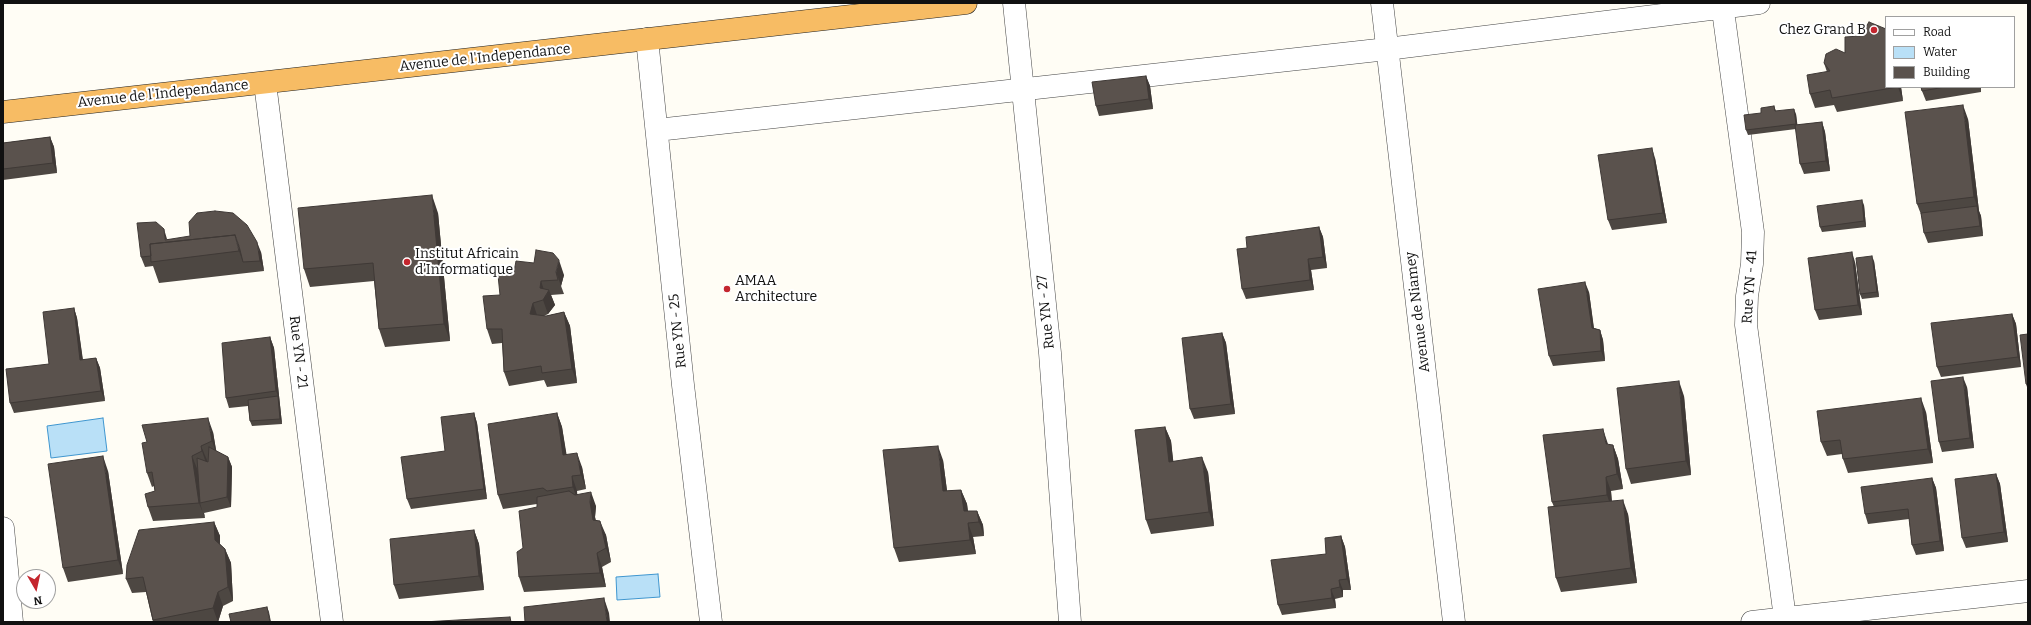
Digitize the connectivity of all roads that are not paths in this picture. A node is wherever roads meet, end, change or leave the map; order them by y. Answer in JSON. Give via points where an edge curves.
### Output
{"nodes":[{"id":1,"x":966,"y":3,"type":"edge"},
{"id":2,"x":1014,"y":3,"type":"edge"},
{"id":3,"x":1382,"y":3,"type":"edge"},
{"id":4,"x":1760,"y":3,"type":"edge"},
{"id":5,"x":1722,"y":5,"type":"edge"},
{"id":6,"x":647,"y":39,"type":"junction"},
{"id":7,"x":1387,"y":48,"type":"junction"},
{"id":8,"x":265,"y":83,"type":"junction"},
{"id":9,"x":1022,"y":89,"type":"junction"},
{"id":10,"x":3,"y":112,"type":"edge"},
{"id":11,"x":657,"y":130,"type":"junction"},
{"id":12,"x":3,"y":528,"type":"edge"},
{"id":13,"x":2028,"y":591,"type":"edge"},
{"id":14,"x":1785,"y":618,"type":"junction"},
{"id":15,"x":12,"y":622,"type":"edge"},
{"id":16,"x":332,"y":622,"type":"edge"},
{"id":17,"x":711,"y":622,"type":"edge"},
{"id":18,"x":1070,"y":622,"type":"edge"},
{"id":19,"x":1454,"y":622,"type":"edge"},
{"id":20,"x":1752,"y":622,"type":"edge"}],
"edges":[{"from":1,"to":6,"type":"highway","name":"Avenue de l'Independance"},
{"from":2,"to":9,"type":"street","name":"Rue YN - 27"},
{"from":3,"to":7,"type":"street","name":"Avenue de Niamey"},
{"from":4,"to":5,"type":"street"},
{"from":5,"to":7,"type":"street"},
{"from":5,"to":14,"type":"street","name":"Rue YN - 41","via":[[1753,232],[1746,325]]},
{"from":6,"to":8,"type":"highway","name":"Avenue de l'Independance"},
{"from":6,"to":11,"type":"street","name":"Rue YN - 25"},
{"from":7,"to":9,"type":"street"},
{"from":7,"to":19,"type":"street","name":"Avenue de Niamey"},
{"from":8,"to":10,"type":"highway","name":"Avenue de l'Independance"},
{"from":8,"to":16,"type":"street","name":"Rue YN - 21"},
{"from":9,"to":11,"type":"street"},
{"from":9,"to":18,"type":"street","name":"Rue YN - 27","via":[[1050,353]]},
{"from":11,"to":17,"type":"street","name":"Rue YN - 25"},
{"from":12,"to":15,"type":"street"},
{"from":13,"to":14,"type":"street"},
{"from":14,"to":20,"type":"street"}]}
